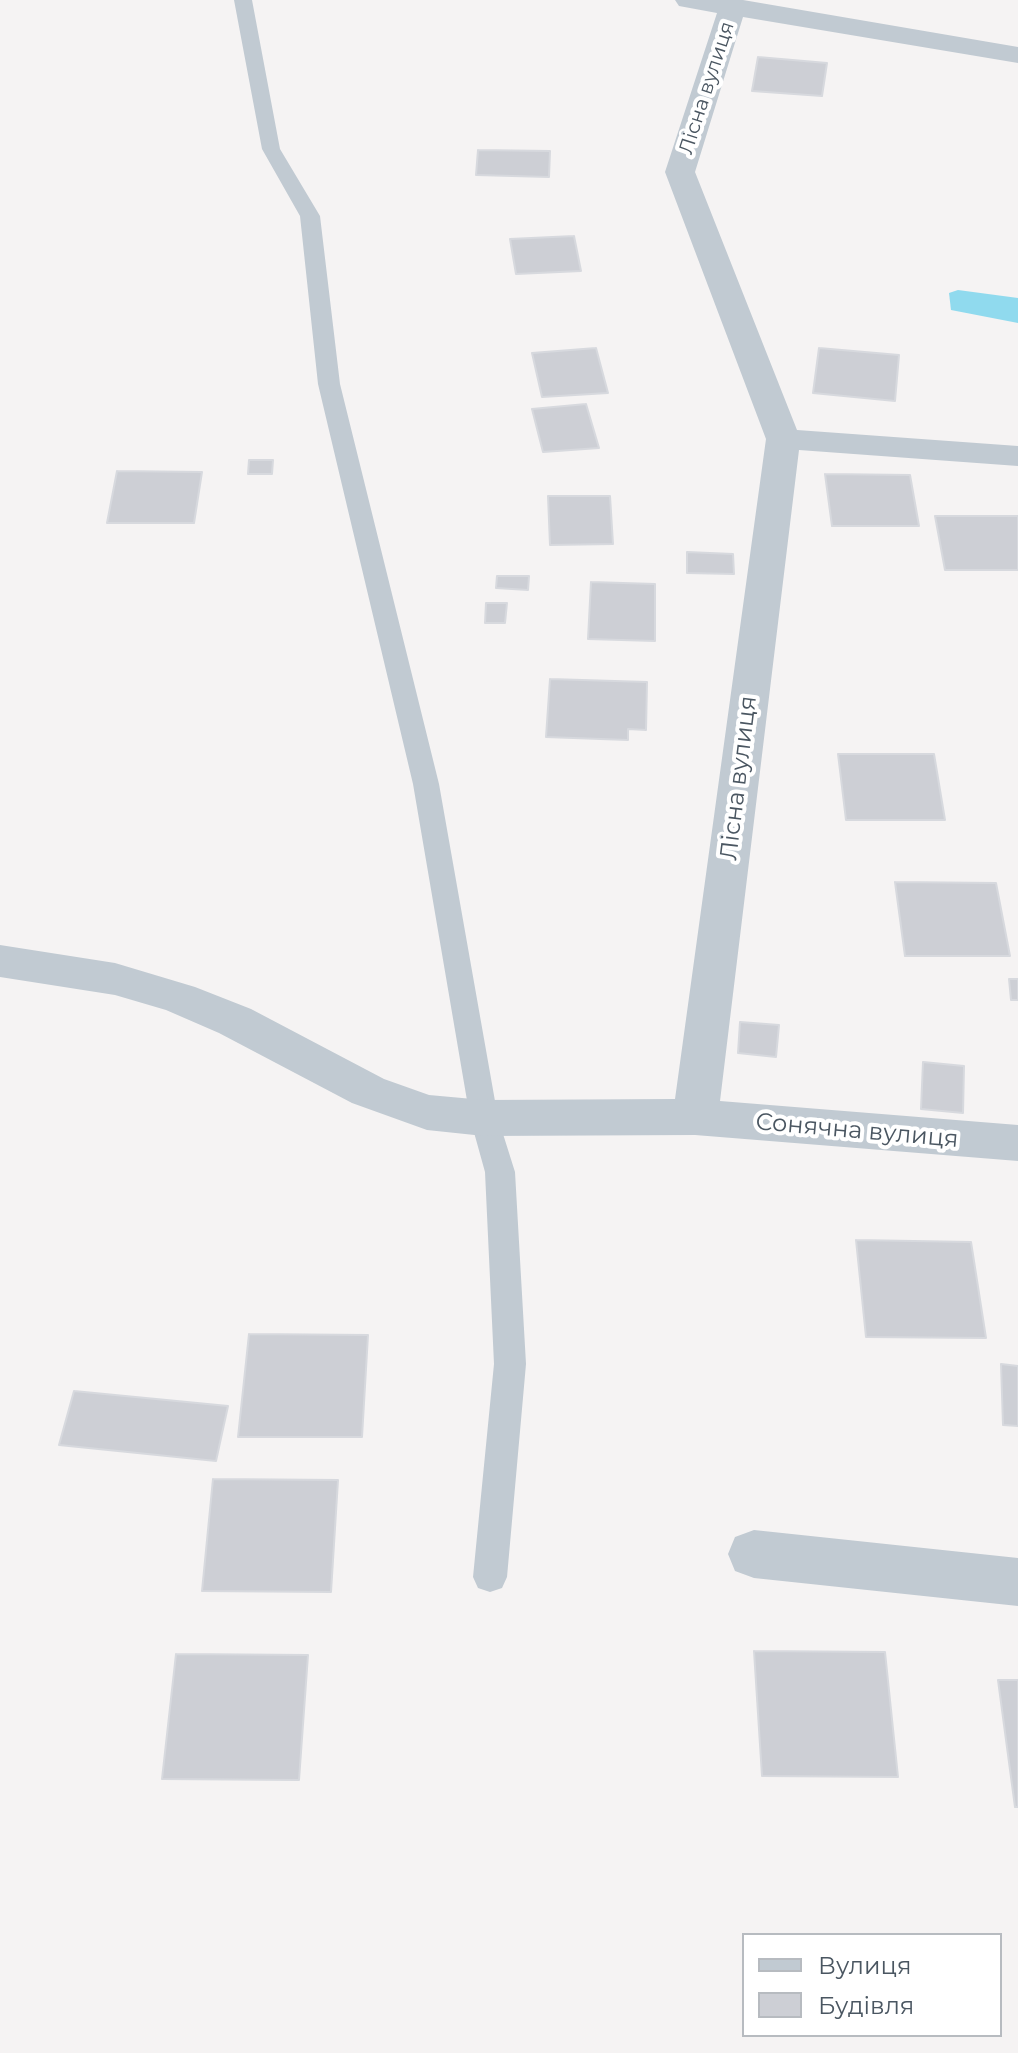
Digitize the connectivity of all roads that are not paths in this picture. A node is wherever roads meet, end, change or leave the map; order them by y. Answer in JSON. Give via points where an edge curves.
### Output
{"nodes":[{"id":1,"x":243,"y":0,"type":"edge"},
{"id":2,"x":689,"y":0,"type":"edge"},
{"id":3,"x":733,"y":5,"type":"junction"},
{"id":4,"x":1018,"y":55,"type":"edge"},
{"id":5,"x":783,"y":439,"type":"junction"},
{"id":6,"x":1018,"y":456,"type":"edge"},
{"id":7,"x":0,"y":961,"type":"edge"},
{"id":8,"x":695,"y":1117,"type":"junction"},
{"id":9,"x":484,"y":1118,"type":"junction"},
{"id":10,"x":1018,"y":1143,"type":"edge"},
{"id":11,"x":754,"y":1554,"type":"dead end"},
{"id":12,"x":490,"y":1577,"type":"dead end"},
{"id":13,"x":1018,"y":1582,"type":"edge"}],
"edges":[{"from":1,"to":9,"type":"lane","via":[[271,149],[310,216],[329,384],[426,784]]},
{"from":2,"to":3,"type":"street"},
{"from":3,"to":4,"type":"street"},
{"from":3,"to":5,"type":"street","name":"Лісна вулиця","via":[[680,172]]},
{"from":5,"to":6,"type":"street"},
{"from":5,"to":8,"type":"street","name":"Лісна вулиця"},
{"from":7,"to":9,"type":"street","name":"Сонячна вулиця","via":[[115,979],[180,998],[368,1091],[427,1112]]},
{"from":8,"to":9,"type":"street","name":"Сонячна вулиця"},
{"from":8,"to":10,"type":"street","name":"Сонячна вулиця"},
{"from":9,"to":12,"type":"lane","via":[[500,1172],[510,1364]]},
{"from":11,"to":13,"type":"street"}]}
